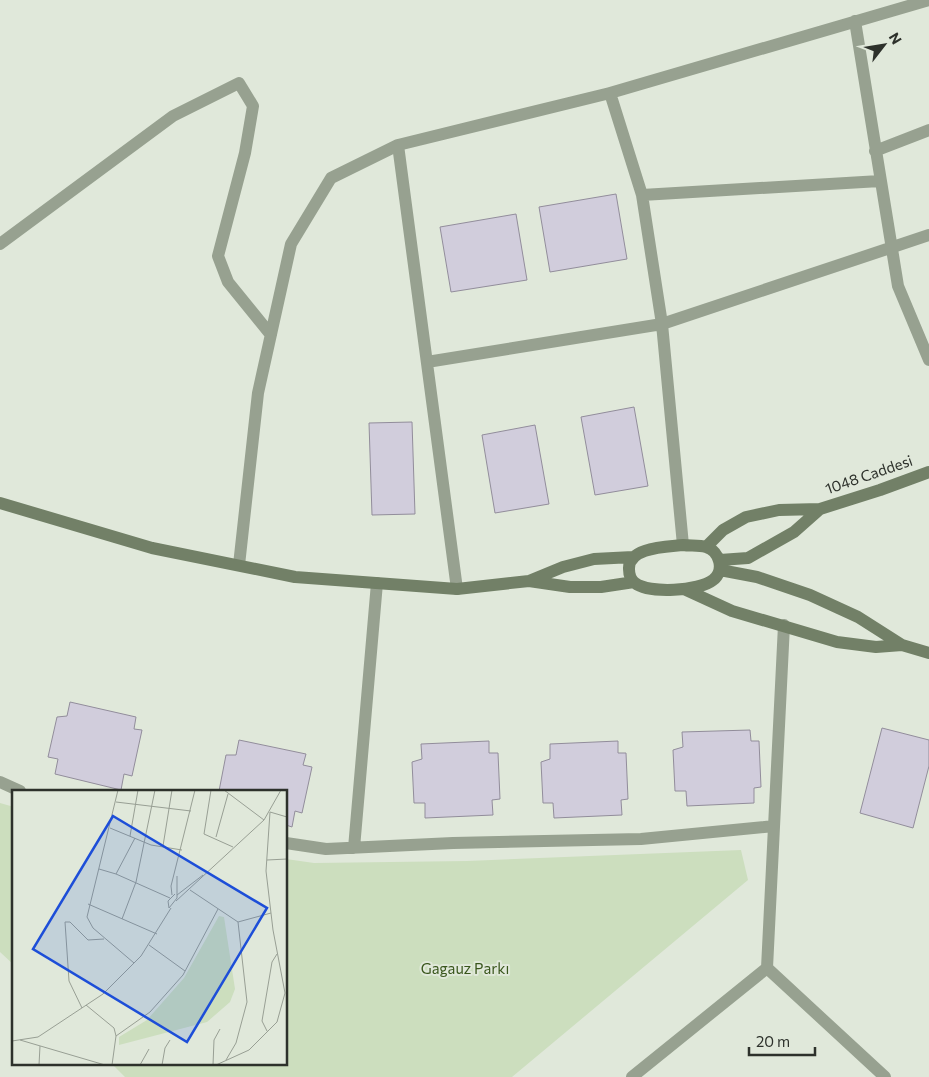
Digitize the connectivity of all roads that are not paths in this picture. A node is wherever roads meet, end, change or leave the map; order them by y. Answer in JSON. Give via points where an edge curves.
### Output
{"nodes":[{"id":1,"x":929,"y":0,"type":"edge"},
{"id":2,"x":855,"y":21,"type":"junction"},
{"id":3,"x":610,"y":93,"type":"junction"},
{"id":4,"x":929,"y":130,"type":"edge"},
{"id":5,"x":398,"y":145,"type":"junction"},
{"id":6,"x":876,"y":151,"type":"junction"},
{"id":7,"x":880,"y":181,"type":"junction"},
{"id":8,"x":642,"y":195,"type":"junction"},
{"id":9,"x":929,"y":235,"type":"edge"},
{"id":10,"x":0,"y":244,"type":"edge"},
{"id":11,"x":892,"y":248,"type":"junction"},
{"id":12,"x":662,"y":324,"type":"junction"},
{"id":13,"x":271,"y":335,"type":"junction"},
{"id":14,"x":928,"y":354,"type":"edge"},
{"id":15,"x":426,"y":362,"type":"junction"},
{"id":16,"x":929,"y":472,"type":"edge"},
{"id":17,"x":0,"y":503,"type":"edge"},
{"id":18,"x":820,"y":509,"type":"junction"},
{"id":19,"x":683,"y":545,"type":"junction"},
{"id":20,"x":706,"y":547,"type":"junction"},
{"id":21,"x":633,"y":557,"type":"junction"},
{"id":22,"x":720,"y":565,"type":"junction"},
{"id":23,"x":239,"y":566,"type":"junction"},
{"id":24,"x":529,"y":581,"type":"junction"},
{"id":25,"x":634,"y":582,"type":"junction"},
{"id":26,"x":376,"y":583,"type":"junction"},
{"id":27,"x":457,"y":589,"type":"junction"},
{"id":28,"x":684,"y":589,"type":"junction"},
{"id":29,"x":784,"y":625,"type":"junction"},
{"id":30,"x":902,"y":645,"type":"junction"},
{"id":31,"x":929,"y":652,"type":"edge"},
{"id":32,"x":0,"y":782,"type":"edge"},
{"id":33,"x":18,"y":790,"type":"edge"},
{"id":34,"x":774,"y":826,"type":"junction"},
{"id":35,"x":288,"y":843,"type":"edge"},
{"id":36,"x":354,"y":848,"type":"junction"},
{"id":37,"x":767,"y":968,"type":"junction"},
{"id":38,"x":632,"y":1077,"type":"edge"},
{"id":39,"x":885,"y":1077,"type":"edge"}],
"edges":[{"from":1,"to":2,"type":"street"},
{"from":2,"to":3,"type":"street"},
{"from":2,"to":6,"type":"street"},
{"from":3,"to":5,"type":"street"},
{"from":3,"to":8,"type":"street"},
{"from":4,"to":6,"type":"street"},
{"from":5,"to":13,"type":"street","via":[[331,178],[291,244]]},
{"from":5,"to":15,"type":"street"},
{"from":6,"to":7,"type":"street"},
{"from":7,"to":8,"type":"street"},
{"from":7,"to":11,"type":"street"},
{"from":8,"to":12,"type":"street"},
{"from":9,"to":11,"type":"street"},
{"from":10,"to":13,"type":"street","via":[[174,116],[239,84],[253,106],[245,153],[218,256],[228,282]]},
{"from":11,"to":12,"type":"street"},
{"from":11,"to":14,"type":"street","via":[[898,286]]},
{"from":12,"to":15,"type":"street"},
{"from":12,"to":19,"type":"street"},
{"from":13,"to":23,"type":"street","via":[[258,393]]},
{"from":15,"to":27,"type":"street"},
{"from":16,"to":18,"type":"main road","name":"1048 Caddesi"},
{"from":17,"to":23,"type":"main road","via":[[152,548]]},
{"from":18,"to":20,"type":"main road","via":[[780,510],[746,517],[723,530]]},
{"from":18,"to":22,"type":"main road","via":[[794,532],[748,558]]},
{"from":19,"to":20,"type":"main road"},
{"from":19,"to":21,"type":"main road","via":[[641,552]]},
{"from":20,"to":22,"type":"main road","via":[[714,552]]},
{"from":21,"to":24,"type":"main road","via":[[594,559]]},
{"from":21,"to":25,"type":"main road","via":[[629,574]]},
{"from":22,"to":28,"type":"main road","via":[[715,579]]},
{"from":22,"to":30,"type":"main road","via":[[810,595],[858,617]]},
{"from":23,"to":26,"type":"main road","via":[[295,577]]},
{"from":24,"to":25,"type":"main road","via":[[578,587]]},
{"from":24,"to":27,"type":"main road"},
{"from":25,"to":28,"type":"main road","via":[[656,589]]},
{"from":26,"to":27,"type":"main road"},
{"from":26,"to":36,"type":"street"},
{"from":28,"to":29,"type":"main road","via":[[732,611]]},
{"from":29,"to":30,"type":"main road","via":[[838,642],[876,648]]},
{"from":29,"to":34,"type":"street"},
{"from":30,"to":31,"type":"main road"},
{"from":32,"to":33,"type":"street"},
{"from":34,"to":36,"type":"street","via":[[641,838]]},
{"from":34,"to":37,"type":"street"},
{"from":35,"to":36,"type":"street","via":[[326,849]]},
{"from":37,"to":38,"type":"street"},
{"from":37,"to":39,"type":"street"}]}
